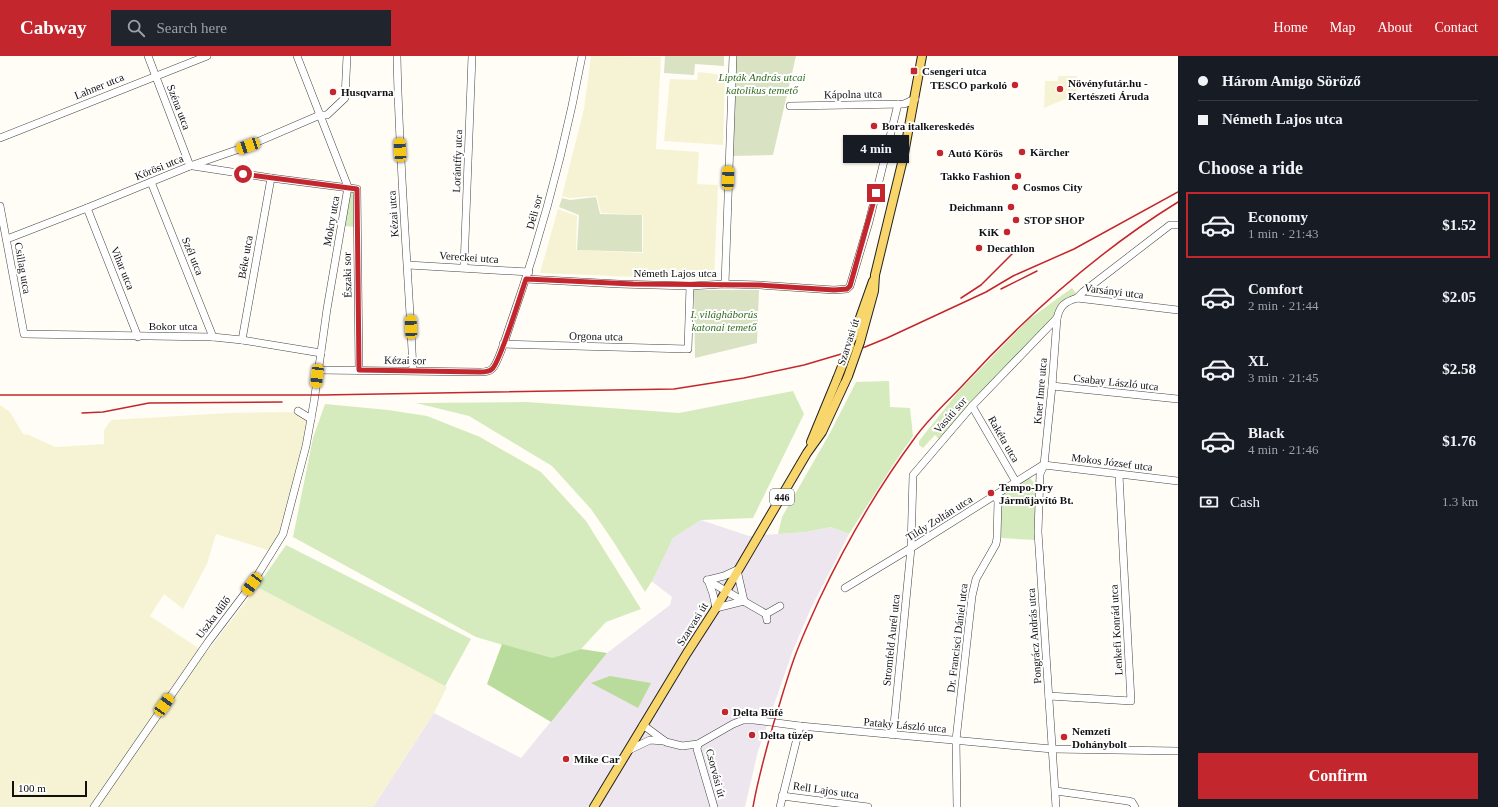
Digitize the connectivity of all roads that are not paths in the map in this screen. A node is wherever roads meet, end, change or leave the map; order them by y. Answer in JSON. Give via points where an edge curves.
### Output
{"nodes":[{"id":1,"x":148,"y":56,"type":"edge"},
{"id":2,"x":207,"y":56,"type":"edge"},
{"id":3,"x":297,"y":56,"type":"edge"},
{"id":4,"x":347,"y":56,"type":"edge"},
{"id":5,"x":397,"y":56,"type":"edge"},
{"id":6,"x":472,"y":56,"type":"edge"},
{"id":7,"x":582,"y":56,"type":"edge"},
{"id":8,"x":733,"y":56,"type":"edge"},
{"id":9,"x":922,"y":56,"type":"edge"},
{"id":10,"x":156,"y":76,"type":"junction"},
{"id":11,"x":915,"y":98,"type":"junction"},
{"id":12,"x":898,"y":104,"type":"junction"},
{"id":13,"x":790,"y":106,"type":"dead end"},
{"id":14,"x":320,"y":115,"type":"junction"},
{"id":15,"x":0,"y":138,"type":"edge"},
{"id":16,"x":190,"y":166,"type":"junction"},
{"id":17,"x":271,"y":178,"type":"junction"},
{"id":18,"x":151,"y":182,"type":"junction"},
{"id":19,"x":348,"y":187,"type":"junction"},
{"id":20,"x":0,"y":206,"type":"edge"},
{"id":21,"x":88,"y":208,"type":"junction"},
{"id":22,"x":1178,"y":224,"type":"edge"},
{"id":23,"x":7,"y":239,"type":"junction"},
{"id":24,"x":408,"y":265,"type":"junction"},
{"id":25,"x":464,"y":267,"type":"junction"},
{"id":26,"x":875,"y":275,"type":"junction"},
{"id":27,"x":527,"y":276,"type":"junction"},
{"id":28,"x":725,"y":284,"type":"junction"},
{"id":29,"x":690,"y":286,"type":"junction"},
{"id":30,"x":1077,"y":298,"type":"junction"},
{"id":31,"x":1178,"y":310,"type":"edge"},
{"id":32,"x":1057,"y":318,"type":"junction"},
{"id":33,"x":24,"y":334,"type":"joint"},
{"id":34,"x":138,"y":337,"type":"junction"},
{"id":35,"x":213,"y":337,"type":"junction"},
{"id":36,"x":242,"y":340,"type":"junction"},
{"id":37,"x":503,"y":344,"type":"junction"},
{"id":38,"x":321,"y":353,"type":"junction"},
{"id":39,"x":492,"y":369,"type":"joint"},
{"id":40,"x":318,"y":370,"type":"junction"},
{"id":41,"x":359,"y":370,"type":"junction"},
{"id":42,"x":413,"y":370,"type":"junction"},
{"id":43,"x":1052,"y":386,"type":"junction"},
{"id":44,"x":315,"y":398,"type":"joint"},
{"id":45,"x":1178,"y":399,"type":"edge"},
{"id":46,"x":972,"y":406,"type":"junction"},
{"id":47,"x":298,"y":411,"type":"dead end"},
{"id":48,"x":311,"y":419,"type":"junction"},
{"id":49,"x":807,"y":453,"type":"junction"},
{"id":50,"x":1044,"y":465,"type":"junction"},
{"id":51,"x":1119,"y":475,"type":"junction"},
{"id":52,"x":1178,"y":481,"type":"edge"},
{"id":53,"x":1016,"y":482,"type":"junction"},
{"id":54,"x":995,"y":496,"type":"junction"},
{"id":55,"x":912,"y":548,"type":"junction"},
{"id":56,"x":737,"y":570,"type":"junction"},
{"id":57,"x":707,"y":579,"type":"junction"},
{"id":58,"x":845,"y":588,"type":"dead end"},
{"id":59,"x":726,"y":591,"type":"junction"},
{"id":60,"x":744,"y":601,"type":"junction"},
{"id":61,"x":780,"y":606,"type":"dead end"},
{"id":62,"x":716,"y":608,"type":"junction"},
{"id":63,"x":1049,"y":696,"type":"junction"},
{"id":64,"x":643,"y":725,"type":"junction"},
{"id":65,"x":800,"y":726,"type":"junction"},
{"id":66,"x":893,"y":735,"type":"junction"},
{"id":67,"x":956,"y":740,"type":"junction"},
{"id":68,"x":666,"y":742,"type":"junction"},
{"id":69,"x":698,"y":744,"type":"junction"},
{"id":70,"x":1052,"y":749,"type":"junction"},
{"id":71,"x":629,"y":750,"type":"junction"},
{"id":72,"x":1178,"y":751,"type":"edge"},
{"id":73,"x":1056,"y":791,"type":"junction"},
{"id":74,"x":782,"y":796,"type":"junction"},
{"id":75,"x":1115,"y":799,"type":"junction"},
{"id":76,"x":94,"y":807,"type":"edge"},
{"id":77,"x":594,"y":807,"type":"edge"},
{"id":78,"x":714,"y":807,"type":"edge"},
{"id":79,"x":780,"y":807,"type":"edge"},
{"id":80,"x":868,"y":807,"type":"edge"},
{"id":81,"x":957,"y":807,"type":"edge"},
{"id":82,"x":1056,"y":807,"type":"edge"},
{"id":83,"x":1116,"y":807,"type":"edge"},
{"id":84,"x":1136,"y":807,"type":"edge"}],
"edges":[{"from":1,"to":10,"type":"street","name":"Széna utca"},
{"from":2,"to":10,"type":"street","name":"Lahner utca"},
{"from":3,"to":14,"type":"street","name":"Mokry utca"},
{"from":4,"to":14,"type":"street","via":[[345,98],[327,115]]},
{"from":5,"to":24,"type":"street","name":"Kézai utca","via":[[401,177]]},
{"from":6,"to":25,"type":"street","name":"Lorántffy utca"},
{"from":7,"to":27,"type":"street","name":"Déli sor","via":[[555,177]]},
{"from":8,"to":28,"type":"street"},
{"from":9,"to":11,"type":"main road","name":"Szarvasi út","number":"446"},
{"from":10,"to":15,"type":"street","name":"Lahner utca"},
{"from":10,"to":16,"type":"street","name":"Széna utca"},
{"from":11,"to":12,"type":"street","name":"Kápolna utca"},
{"from":11,"to":26,"type":"main road","name":"Szarvasi út","number":"446"},
{"from":12,"to":13,"type":"street","name":"Kápolna utca"},
{"from":12,"to":28,"type":"street","name":"Németh Lajos utca","via":[[869,222],[850,286],[847,289],[834,290]]},
{"from":14,"to":16,"type":"street","name":"Körösi utca","via":[[248,146]]},
{"from":14,"to":19,"type":"street","name":"Mokry utca"},
{"from":16,"to":17,"type":"street"},
{"from":16,"to":18,"type":"street","name":"Körösi utca"},
{"from":17,"to":19,"type":"street"},
{"from":17,"to":36,"type":"street","name":"Béke utca"},
{"from":18,"to":21,"type":"street","name":"Körösi utca"},
{"from":18,"to":35,"type":"street","name":"Szél utca"},
{"from":19,"to":38,"type":"street","name":"Mokry utca"},
{"from":19,"to":41,"type":"street","name":"Északi sor","via":[[357,189]]},
{"from":20,"to":23,"type":"street","name":"Csillag utca"},
{"from":21,"to":23,"type":"street","name":"Körösi utca"},
{"from":21,"to":34,"type":"street","name":"Vihar utca"},
{"from":22,"to":30,"type":"street","via":[[1170,226]]},
{"from":23,"to":33,"type":"street","name":"Csillag utca"},
{"from":24,"to":25,"type":"street","name":"Vereckei utca"},
{"from":24,"to":42,"type":"street","name":"Kézai utca"},
{"from":25,"to":27,"type":"street","name":"Vereckei utca"},
{"from":26,"to":49,"type":"main road","name":"Szarvasi út","number":"446","bridge":true},
{"from":26,"to":49,"type":"main road","name":"Szarvasi út","number":"446","bridge":true,"via":[[874,291],[848,376],[822,432]]},
{"from":27,"to":29,"type":"street","name":"Németh Lajos utca","via":[[619,284]]},
{"from":27,"to":37,"type":"street","name":"Déli sor"},
{"from":28,"to":29,"type":"street","name":"Németh Lajos utca"},
{"from":29,"to":37,"type":"street","name":"Orgona utca","via":[[688,349]]},
{"from":30,"to":31,"type":"street","name":"Varsányi utca"},
{"from":30,"to":32,"type":"street","name":"Varsányi utca","via":[[1059,309]]},
{"from":32,"to":43,"type":"street","name":"Kner Imre utca"},
{"from":32,"to":46,"type":"street","name":"Vasúti sor"},
{"from":33,"to":34,"type":"street","name":"Bokor utca"},
{"from":34,"to":35,"type":"street","name":"Bokor utca"},
{"from":35,"to":36,"type":"street","name":"Bokor utca"},
{"from":36,"to":38,"type":"street","name":"Bokor utca"},
{"from":37,"to":39,"type":"street","name":"Déli sor"},
{"from":38,"to":40,"type":"street","name":"Mokry utca"},
{"from":39,"to":42,"type":"street","name":"Kézai sor","via":[[480,372]]},
{"from":40,"to":41,"type":"street","name":"Kézai sor"},
{"from":40,"to":44,"type":"street","name":"Mokry utca"},
{"from":41,"to":42,"type":"street","name":"Kézai sor"},
{"from":43,"to":45,"type":"street","name":"Csabay László utca"},
{"from":43,"to":50,"type":"street","name":"Kner Imre utca"},
{"from":44,"to":48,"type":"street","name":"Uszka dűlő"},
{"from":46,"to":53,"type":"street","name":"Rakéta utca"},
{"from":46,"to":55,"type":"street","name":"Vasúti sor","via":[[913,475]]},
{"from":47,"to":48,"type":"street"},
{"from":48,"to":76,"type":"street","name":"Uszka dűlő","via":[[283,534],[252,584],[208,642]]},
{"from":49,"to":56,"type":"main road","name":"Szarvasi út","number":"446"},
{"from":50,"to":51,"type":"street","name":"Mokos József utca"},
{"from":50,"to":53,"type":"street","name":"Tildy Zoltán utca"},
{"from":50,"to":63,"type":"street","name":"Pongrácz András utca","via":[[1040,474],[1038,532]]},
{"from":51,"to":52,"type":"street","name":"Mokos József utca"},
{"from":51,"to":63,"type":"street","name":"Lenkefi Konrád utca","via":[[1131,701]]},
{"from":53,"to":54,"type":"street","name":"Tildy Zoltán utca"},
{"from":54,"to":55,"type":"street","name":"Tildy Zoltán utca"},
{"from":54,"to":67,"type":"street","name":"Dr. Francisci Dániel utca","via":[[998,501],[997,538],[994,549],[976,578],[974,586]]},
{"from":55,"to":58,"type":"street","name":"Tildy Zoltán utca"},
{"from":55,"to":66,"type":"street","name":"Stromfeld Aurél utca"},
{"from":56,"to":57,"type":"street","via":[[724,576]]},
{"from":56,"to":59,"type":"main road","name":"Szarvasi út","number":"446"},
{"from":56,"to":60,"type":"street"},
{"from":57,"to":59,"type":"street"},
{"from":57,"to":62,"type":"street"},
{"from":59,"to":60,"type":"street"},
{"from":59,"to":62,"type":"main road","name":"Szarvasi út","number":"446"},
{"from":60,"to":61,"type":"street","via":[[766,617]]},
{"from":60,"to":62,"type":"street"},
{"from":62,"to":64,"type":"main road","name":"Szarvasi út","number":"446"},
{"from":63,"to":70,"type":"street","name":"Pongrácz András utca"},
{"from":64,"to":68,"type":"street","name":"Pataky László utca"},
{"from":64,"to":71,"type":"main road","name":"Szarvasi út","number":"446"},
{"from":65,"to":66,"type":"street","name":"Pataky László utca"},
{"from":65,"to":69,"type":"street","name":"Pataky László utca","via":[[743,720]]},
{"from":65,"to":74,"type":"street"},
{"from":66,"to":67,"type":"street","name":"Pataky László utca"},
{"from":67,"to":70,"type":"street","name":"Pataky László utca"},
{"from":67,"to":81,"type":"street","name":"Dr. Francisci Dániel utca"},
{"from":68,"to":69,"type":"street","name":"Pataky László utca","via":[[682,746]]},
{"from":68,"to":71,"type":"street","via":[[650,740]]},
{"from":69,"to":78,"type":"street","name":"Csorvási út"},
{"from":70,"to":72,"type":"street","name":"Pataky László utca"},
{"from":70,"to":73,"type":"street","name":"Pongrácz András utca"},
{"from":71,"to":77,"type":"main road","name":"Szarvasi út","number":"446"},
{"from":73,"to":75,"type":"street"},
{"from":73,"to":82,"type":"street","name":"Pongrácz András utca"},
{"from":74,"to":79,"type":"street"},
{"from":74,"to":80,"type":"street","name":"Rell Lajos utca"},
{"from":75,"to":83,"type":"street"},
{"from":75,"to":84,"type":"street","via":[[1132,802]]}]}
